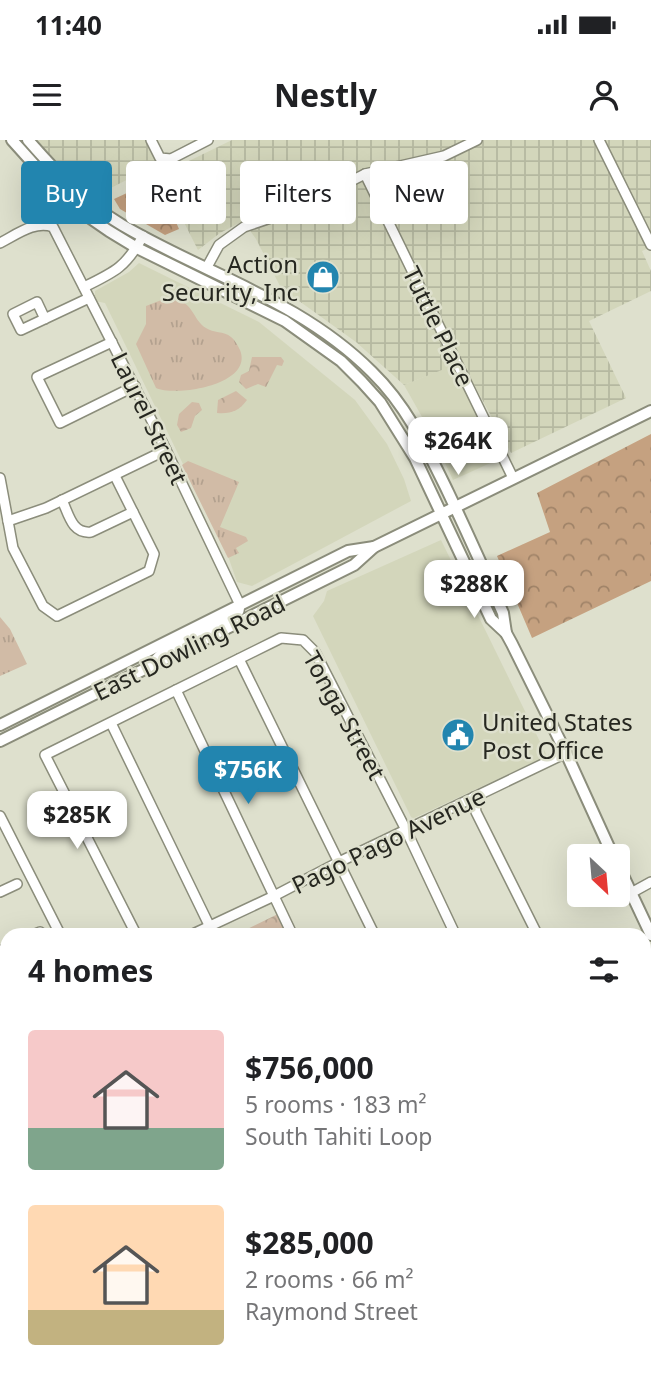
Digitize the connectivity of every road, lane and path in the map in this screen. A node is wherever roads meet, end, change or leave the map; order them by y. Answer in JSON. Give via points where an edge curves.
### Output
{"nodes":[{"id":1,"x":12,"y":140,"type":"edge"},
{"id":2,"x":28,"y":140,"type":"edge"},
{"id":3,"x":151,"y":140,"type":"edge"},
{"id":4,"x":208,"y":140,"type":"edge"},
{"id":5,"x":477,"y":140,"type":"edge"},
{"id":6,"x":599,"y":140,"type":"edge"},
{"id":7,"x":365,"y":174,"type":"junction"},
{"id":8,"x":143,"y":236,"type":"junction"},
{"id":9,"x":0,"y":243,"type":"edge"},
{"id":10,"x":651,"y":245,"type":"edge"},
{"id":11,"x":137,"y":248,"type":"junction"},
{"id":12,"x":173,"y":265,"type":"junction"},
{"id":13,"x":206,"y":267,"type":"junction"},
{"id":14,"x":84,"y":287,"type":"junction"},
{"id":15,"x":89,"y":298,"type":"junction"},
{"id":16,"x":45,"y":319,"type":"dead end"},
{"id":17,"x":112,"y":342,"type":"junction"},
{"id":18,"x":135,"y":387,"type":"junction"},
{"id":19,"x":651,"y":411,"type":"edge"},
{"id":20,"x":166,"y":450,"type":"junction"},
{"id":21,"x":115,"y":477,"type":"junction"},
{"id":22,"x":0,"y":478,"type":"edge"},
{"id":23,"x":513,"y":478,"type":"junction"},
{"id":24,"x":62,"y":500,"type":"junction"},
{"id":25,"x":455,"y":508,"type":"junction"},
{"id":26,"x":133,"y":512,"type":"junction"},
{"id":27,"x":442,"y":515,"type":"junction"},
{"id":28,"x":8,"y":521,"type":"junction"},
{"id":29,"x":374,"y":547,"type":"junction"},
{"id":30,"x":240,"y":605,"type":"junction"},
{"id":31,"x":506,"y":633,"type":"junction"},
{"id":32,"x":239,"y":659,"type":"junction"},
{"id":33,"x":150,"y":666,"type":"junction"},
{"id":34,"x":176,"y":690,"type":"junction"},
{"id":35,"x":111,"y":723,"type":"junction"},
{"id":36,"x":0,"y":725,"type":"edge"},
{"id":37,"x":0,"y":741,"type":"edge"},
{"id":38,"x":566,"y":753,"type":"junction"},
{"id":39,"x":474,"y":797,"type":"junction"},
{"id":40,"x":0,"y":816,"type":"edge"},
{"id":41,"x":406,"y":830,"type":"junction"},
{"id":42,"x":608,"y":844,"type":"edge"},
{"id":43,"x":339,"y":862,"type":"junction"},
{"id":44,"x":651,"y":882,"type":"edge"},
{"id":45,"x":17,"y":884,"type":"dead end"},
{"id":46,"x":0,"y":892,"type":"edge"},
{"id":47,"x":631,"y":893,"type":"joint"},
{"id":48,"x":274,"y":896,"type":"junction"},
{"id":49,"x":209,"y":925,"type":"junction"},
{"id":50,"x":57,"y":928,"type":"edge"},
{"id":51,"x":133,"y":928,"type":"edge"},
{"id":52,"x":204,"y":928,"type":"edge"},
{"id":53,"x":289,"y":928,"type":"edge"},
{"id":54,"x":371,"y":928,"type":"edge"},
{"id":55,"x":452,"y":928,"type":"edge"},
{"id":56,"x":534,"y":928,"type":"edge"},
{"id":57,"x":648,"y":928,"type":"edge"}],
"edges":[{"from":1,"to":11,"type":"main road","via":[[80,211]]},
{"from":2,"to":8,"type":"main road","via":[[79,193]]},
{"from":3,"to":4,"type":"street","via":[[160,158],[171,159]]},
{"from":5,"to":7,"type":"street","via":[[444,156]]},
{"from":6,"to":10,"type":"street"},
{"from":7,"to":13,"type":"street","via":[[294,210],[244,227],[219,245]]},
{"from":7,"to":23,"type":"street","name":"Tuttle Place"},
{"from":8,"to":11,"type":"street"},
{"from":8,"to":13,"type":"main road"},
{"from":9,"to":14,"type":"street","name":"Laurel Street","via":[[34,226],[53,227]]},
{"from":11,"to":12,"type":"main road"},
{"from":11,"to":14,"type":"street","via":[[113,273]]},
{"from":12,"to":13,"type":"main road"},
{"from":12,"to":27,"type":"main road","via":[[285,321],[348,368],[397,426]]},
{"from":13,"to":25,"type":"main road","via":[[293,310],[372,372],[406,412]]},
{"from":14,"to":15,"type":"street","name":"Laurel Street"},
{"from":15,"to":16,"type":"street"},
{"from":15,"to":17,"type":"street","name":"Laurel Street"},
{"from":17,"to":18,"type":"street","name":"Laurel Street"},
{"from":17,"to":18,"type":"street","via":[[37,377],[60,423]]},
{"from":18,"to":20,"type":"street","name":"Laurel Street"},
{"from":19,"to":23,"type":"main road","name":"East Dowling Road"},
{"from":20,"to":21,"type":"street"},
{"from":20,"to":30,"type":"street","name":"Laurel Street"},
{"from":21,"to":24,"type":"street"},
{"from":21,"to":26,"type":"street"},
{"from":22,"to":28,"type":"street"},
{"from":23,"to":25,"type":"main road","name":"East Dowling Road"},
{"from":24,"to":26,"type":"street","via":[[75,529],[84,533]]},
{"from":24,"to":28,"type":"street"},
{"from":25,"to":27,"type":"main road","name":"East Dowling Road"},
{"from":25,"to":31,"type":"main road","via":[[503,612]]},
{"from":26,"to":28,"type":"street","via":[[154,554],[149,571],[57,616],[43,606],[25,572],[13,548]]},
{"from":27,"to":29,"type":"main road","name":"East Dowling Road"},
{"from":27,"to":31,"type":"main road","via":[[491,619]]},
{"from":29,"to":30,"type":"main road","name":"East Dowling Road","via":[[348,551]]},
{"from":29,"to":33,"type":"main road","name":"East Dowling Road","via":[[354,565]]},
{"from":30,"to":33,"type":"street","via":[[232,618],[170,648]]},
{"from":30,"to":36,"type":"main road","name":"East Dowling Road"},
{"from":31,"to":38,"type":"main road"},
{"from":32,"to":34,"type":"street","name":"Tonga Street"},
{"from":32,"to":41,"type":"street","name":"Tonga Street","via":[[281,638],[303,640],[315,652]]},
{"from":32,"to":43,"type":"street"},
{"from":33,"to":37,"type":"main road","name":"East Dowling Road"},
{"from":34,"to":35,"type":"street","name":"Tonga Street"},
{"from":34,"to":48,"type":"street"},
{"from":35,"to":49,"type":"street"},
{"from":35,"to":51,"type":"street","name":"Tonga Street","via":[[45,755]]},
{"from":38,"to":39,"type":"street","name":"Pago Pago Avenue"},
{"from":38,"to":42,"type":"main road"},
{"from":39,"to":41,"type":"street","name":"Pago Pago Avenue"},
{"from":39,"to":56,"type":"street","via":[[476,812]]},
{"from":40,"to":50,"type":"street"},
{"from":41,"to":43,"type":"street","name":"Pago Pago Avenue"},
{"from":41,"to":55,"type":"street","name":"Tonga Street"},
{"from":43,"to":48,"type":"street","name":"Pago Pago Avenue"},
{"from":43,"to":54,"type":"street"},
{"from":44,"to":47,"type":"street"},
{"from":45,"to":46,"type":"street"},
{"from":47,"to":57,"type":"main road"},
{"from":48,"to":49,"type":"street","name":"Pago Pago Avenue"},
{"from":48,"to":53,"type":"street"},
{"from":49,"to":52,"type":"street","name":"Pago Pago Avenue"}]}
